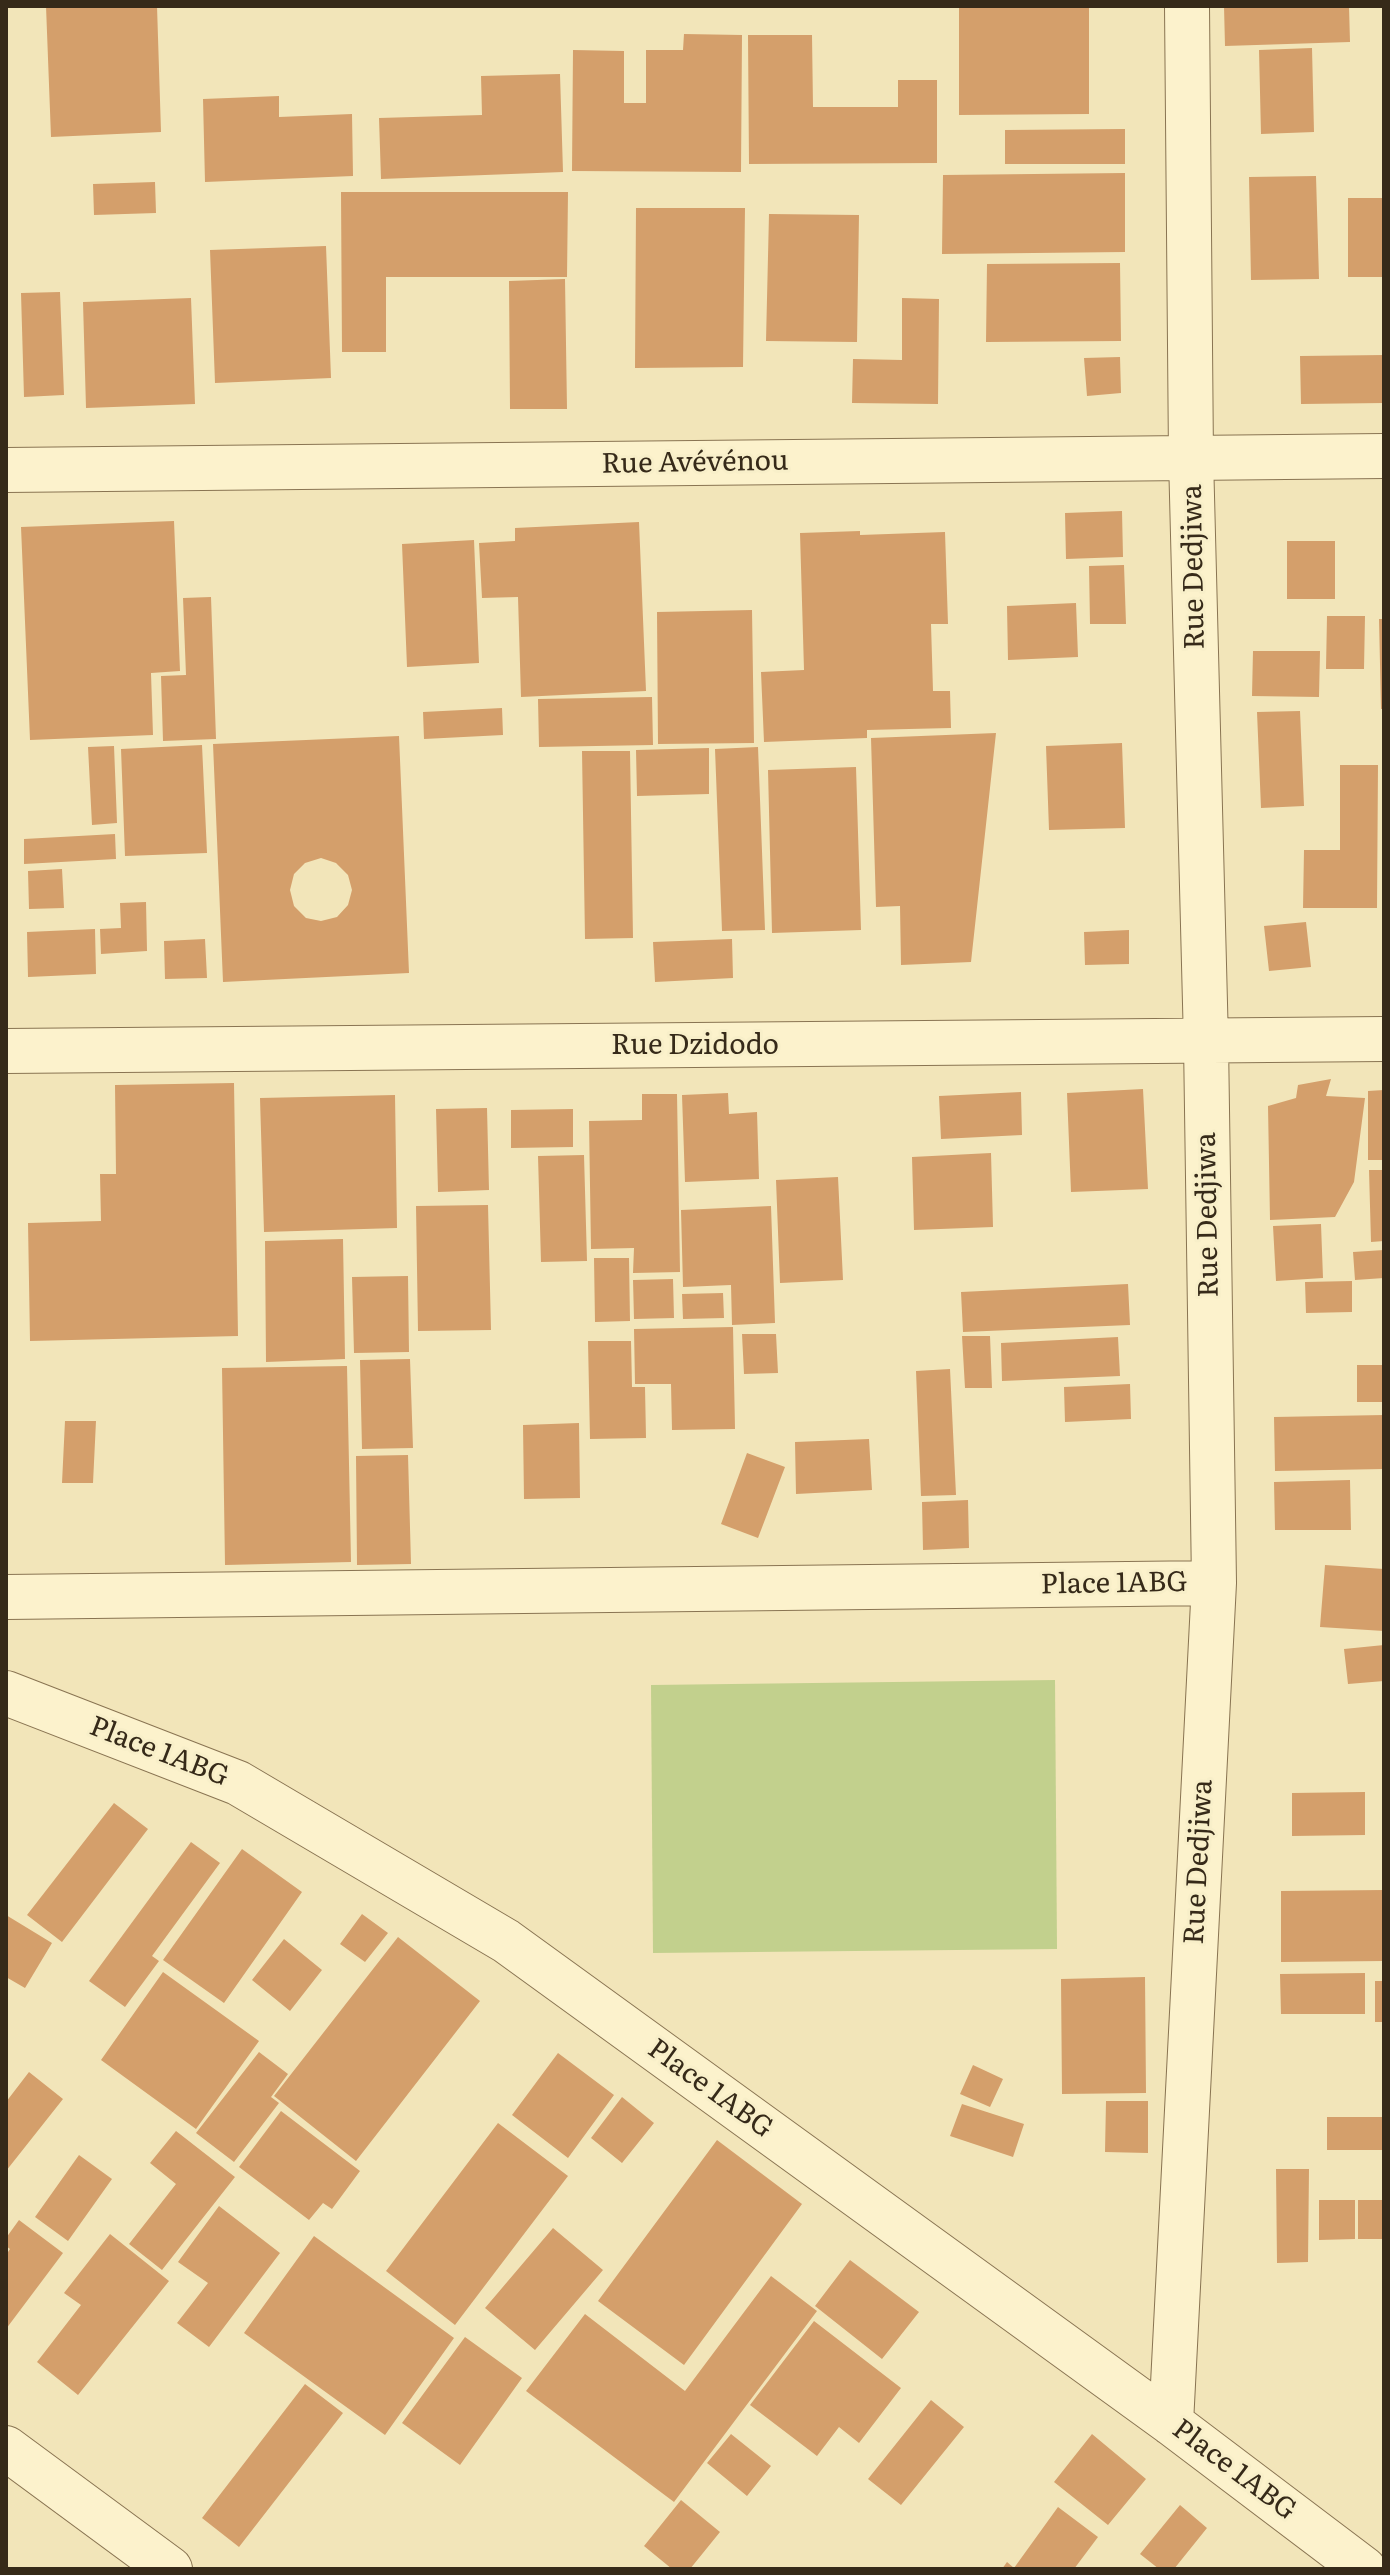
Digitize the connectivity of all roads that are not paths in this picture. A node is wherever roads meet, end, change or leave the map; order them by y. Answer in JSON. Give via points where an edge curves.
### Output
{"nodes":[{"id":1,"x":1187,"y":6,"type":"edge"},
{"id":2,"x":1384,"y":456,"type":"edge"},
{"id":3,"x":1191,"y":457,"type":"junction"},
{"id":4,"x":6,"y":470,"type":"edge"},
{"id":5,"x":1384,"y":1039,"type":"edge"},
{"id":6,"x":1206,"y":1042,"type":"junction"},
{"id":7,"x":6,"y":1051,"type":"edge"},
{"id":8,"x":1214,"y":1583,"type":"junction"},
{"id":9,"x":6,"y":1597,"type":"edge"},
{"id":10,"x":6,"y":1693,"type":"edge"},
{"id":11,"x":1171,"y":2423,"type":"junction"},
{"id":12,"x":6,"y":2448,"type":"edge"},
{"id":13,"x":170,"y":2569,"type":"edge"},
{"id":14,"x":1364,"y":2569,"type":"edge"}],
"edges":[{"from":1,"to":3,"type":"street","name":"Rue Dedjiwa"},
{"from":2,"to":3,"type":"street","name":"Rue Avévénou"},
{"from":3,"to":4,"type":"street","name":"Rue Avévénou"},
{"from":3,"to":6,"type":"street","name":"Rue Dedjiwa"},
{"from":5,"to":6,"type":"street","name":"Rue Dzidodo"},
{"from":6,"to":7,"type":"street","name":"Rue Dzidodo"},
{"from":6,"to":8,"type":"street","name":"Rue Dedjiwa"},
{"from":8,"to":9,"type":"street","name":"Place 1ABG"},
{"from":8,"to":11,"type":"street","name":"Rue Dedjiwa"},
{"from":10,"to":11,"type":"street","name":"Place 1ABG","via":[[238,1783],[506,1941]]},
{"from":11,"to":14,"type":"street","name":"Place 1ABG"},
{"from":12,"to":13,"type":"street"}]}
